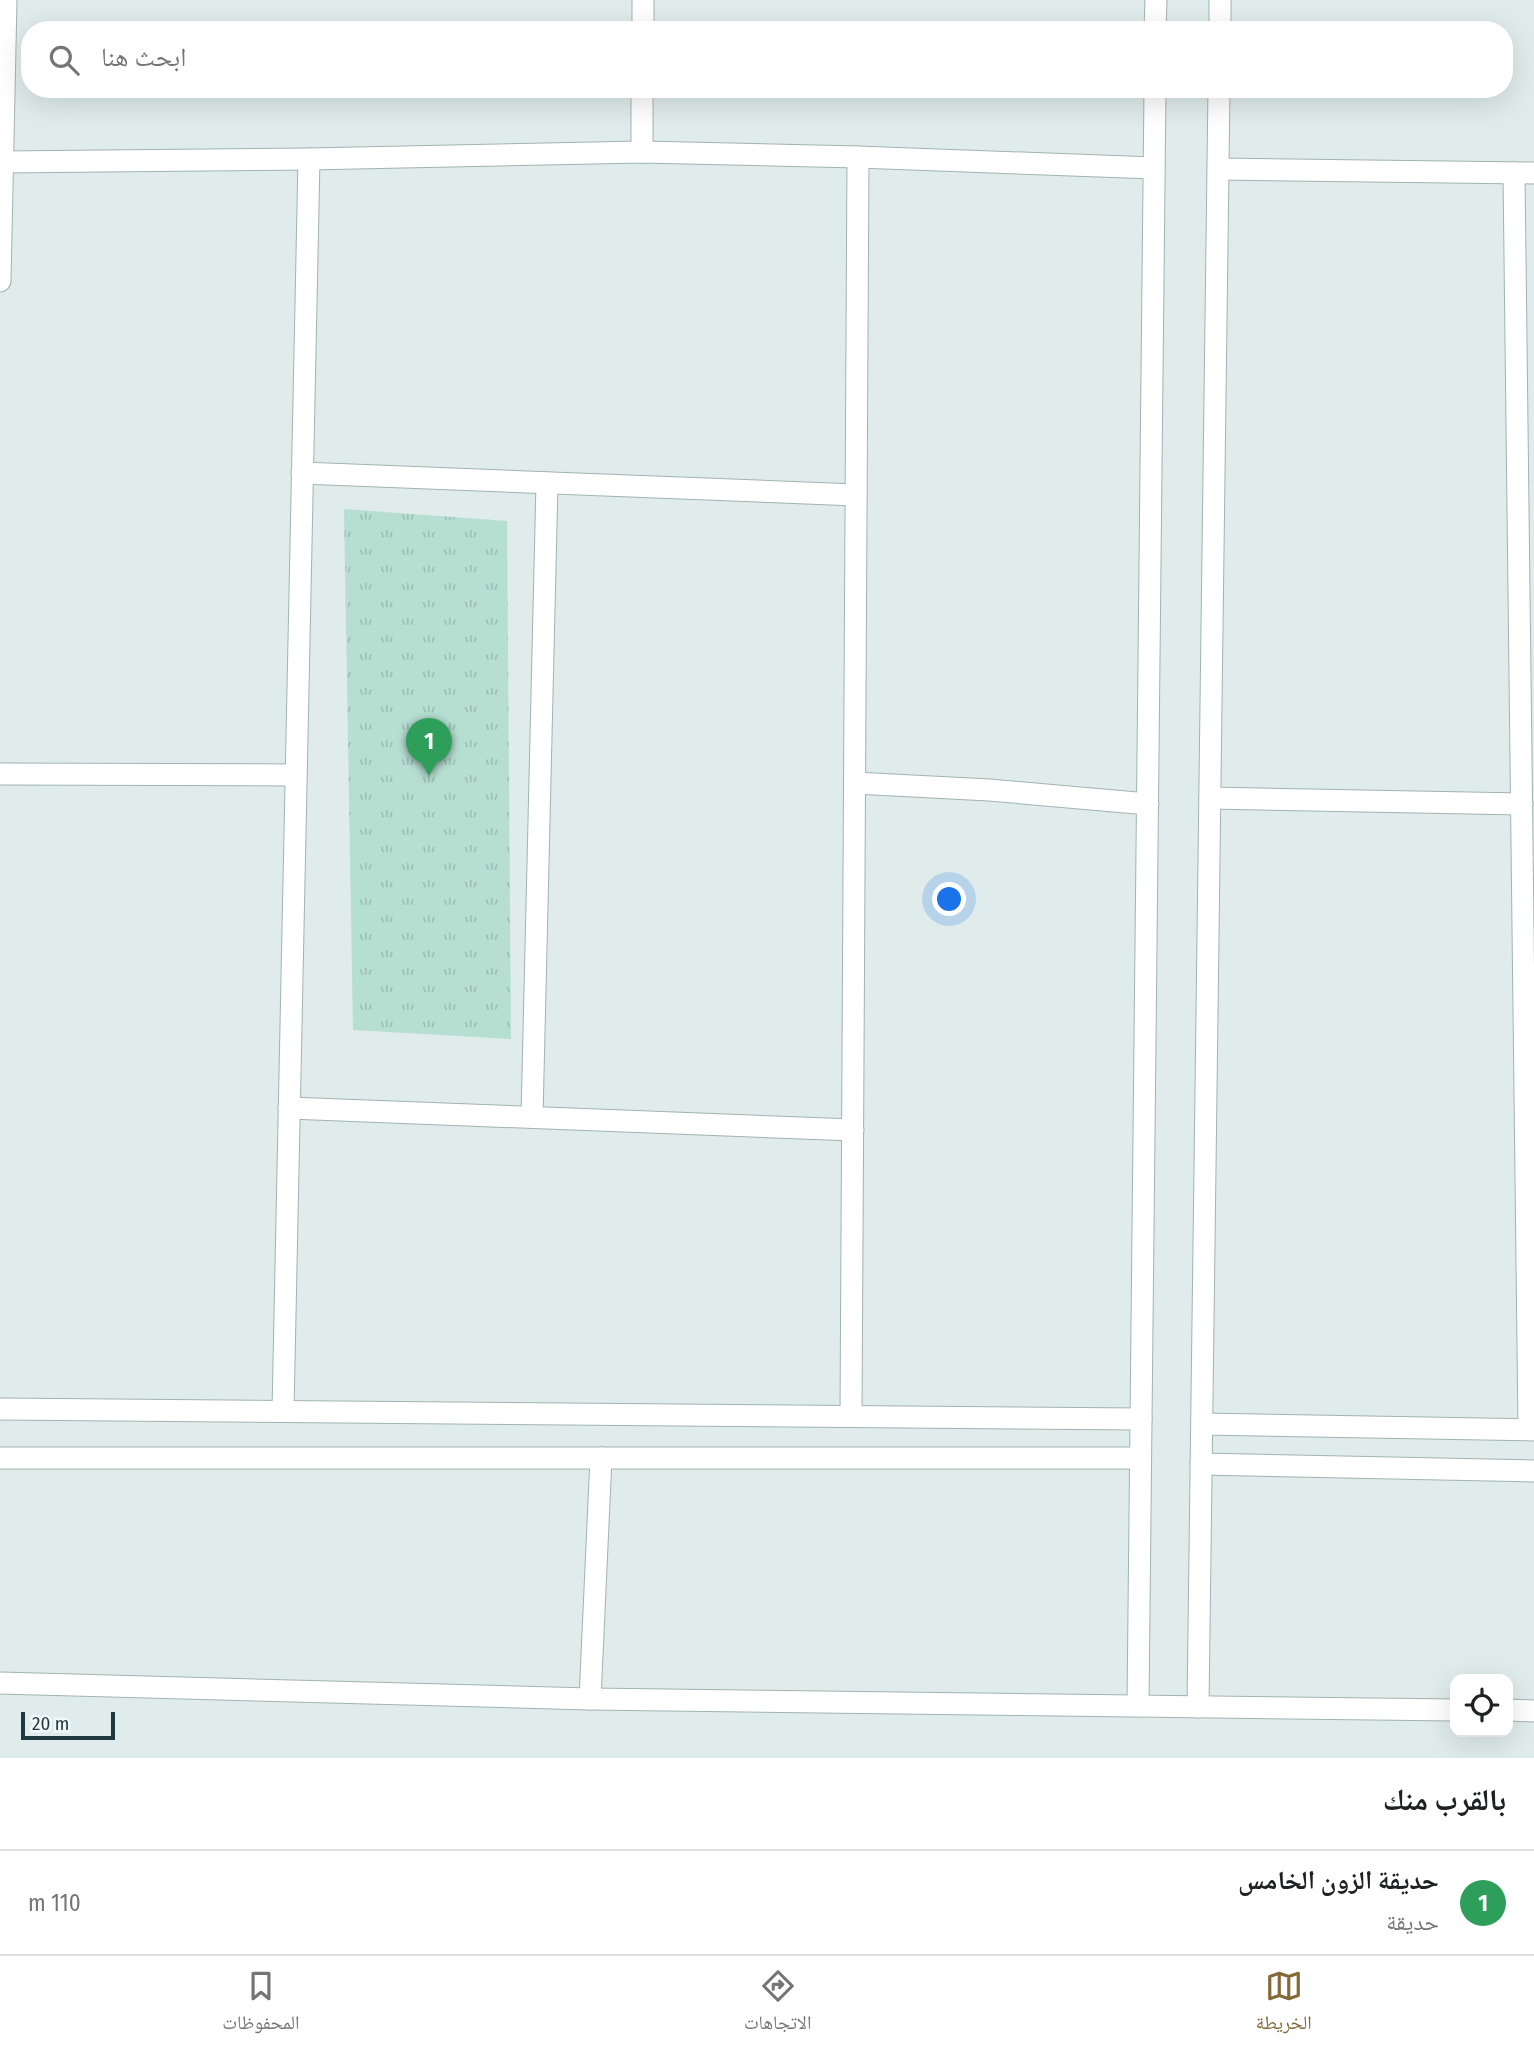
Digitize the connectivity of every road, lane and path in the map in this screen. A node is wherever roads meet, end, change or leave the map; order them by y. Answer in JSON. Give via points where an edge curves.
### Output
{"nodes":[{"id":1,"x":6,"y":0,"type":"edge"},
{"id":2,"x":643,"y":0,"type":"edge"},
{"id":3,"x":1156,"y":0,"type":"edge"},
{"id":4,"x":1220,"y":0,"type":"edge"},
{"id":5,"x":643,"y":21,"type":"edge"},
{"id":6,"x":1155,"y":21,"type":"edge"},
{"id":7,"x":1220,"y":21,"type":"edge"},
{"id":8,"x":642,"y":98,"type":"edge"},
{"id":9,"x":1155,"y":98,"type":"edge"},
{"id":10,"x":1219,"y":98,"type":"edge"},
{"id":11,"x":642,"y":152,"type":"junction"},
{"id":12,"x":858,"y":157,"type":"junction"},
{"id":13,"x":309,"y":159,"type":"junction"},
{"id":14,"x":3,"y":162,"type":"junction"},
{"id":15,"x":1154,"y":168,"type":"junction"},
{"id":16,"x":1219,"y":169,"type":"junction"},
{"id":17,"x":1524,"y":173,"type":"edge"},
{"id":18,"x":0,"y":281,"type":"edge"},
{"id":19,"x":302,"y":473,"type":"junction"},
{"id":20,"x":1526,"y":481,"type":"edge"},
{"id":21,"x":547,"y":483,"type":"junction"},
{"id":22,"x":856,"y":495,"type":"junction"},
{"id":23,"x":0,"y":774,"type":"edge"},
{"id":24,"x":296,"y":775,"type":"junction"},
{"id":25,"x":855,"y":783,"type":"junction"},
{"id":26,"x":1210,"y":798,"type":"junction"},
{"id":27,"x":1147,"y":804,"type":"junction"},
{"id":28,"x":1522,"y":804,"type":"junction"},
{"id":29,"x":289,"y":1108,"type":"junction"},
{"id":30,"x":532,"y":1117,"type":"junction"},
{"id":31,"x":853,"y":1130,"type":"junction"},
{"id":32,"x":1530,"y":1130,"type":"edge"},
{"id":33,"x":0,"y":1409,"type":"edge"},
{"id":34,"x":283,"y":1411,"type":"junction"},
{"id":35,"x":851,"y":1416,"type":"junction"},
{"id":36,"x":1141,"y":1419,"type":"junction"},
{"id":37,"x":1202,"y":1424,"type":"junction"},
{"id":38,"x":1532,"y":1430,"type":"edge"},
{"id":39,"x":0,"y":1458,"type":"edge"},
{"id":40,"x":601,"y":1458,"type":"junction"},
{"id":41,"x":1140,"y":1458,"type":"junction"},
{"id":42,"x":1201,"y":1465,"type":"junction"},
{"id":43,"x":1534,"y":1471,"type":"edge"},
{"id":44,"x":0,"y":1683,"type":"edge"},
{"id":45,"x":590,"y":1699,"type":"junction"},
{"id":46,"x":1138,"y":1706,"type":"junction"},
{"id":47,"x":1198,"y":1706,"type":"junction"},
{"id":48,"x":1450,"y":1710,"type":"edge"},
{"id":49,"x":1513,"y":1710,"type":"edge"},
{"id":50,"x":1534,"y":1711,"type":"edge"}],
"edges":[{"from":1,"to":14,"type":"street"},
{"from":2,"to":5,"type":"street"},
{"from":3,"to":6,"type":"street"},
{"from":4,"to":7,"type":"street"},
{"from":8,"to":11,"type":"street"},
{"from":9,"to":15,"type":"street"},
{"from":10,"to":16,"type":"street"},
{"from":11,"to":12,"type":"street"},
{"from":11,"to":13,"type":"street"},
{"from":12,"to":15,"type":"street"},
{"from":12,"to":22,"type":"street"},
{"from":13,"to":14,"type":"street"},
{"from":13,"to":19,"type":"street"},
{"from":14,"to":18,"type":"street"},
{"from":15,"to":27,"type":"street"},
{"from":16,"to":17,"type":"street"},
{"from":16,"to":26,"type":"street"},
{"from":17,"to":20,"type":"street"},
{"from":19,"to":21,"type":"street"},
{"from":19,"to":24,"type":"street"},
{"from":20,"to":28,"type":"street"},
{"from":21,"to":22,"type":"street"},
{"from":21,"to":30,"type":"street"},
{"from":22,"to":25,"type":"street"},
{"from":23,"to":24,"type":"street"},
{"from":24,"to":29,"type":"street"},
{"from":25,"to":27,"type":"street"},
{"from":25,"to":31,"type":"street"},
{"from":26,"to":28,"type":"street"},
{"from":26,"to":37,"type":"street"},
{"from":27,"to":36,"type":"street"},
{"from":28,"to":32,"type":"street"},
{"from":29,"to":30,"type":"street"},
{"from":29,"to":34,"type":"street"},
{"from":30,"to":31,"type":"street"},
{"from":31,"to":35,"type":"street"},
{"from":32,"to":38,"type":"street"},
{"from":33,"to":34,"type":"street"},
{"from":34,"to":35,"type":"street"},
{"from":35,"to":36,"type":"street"},
{"from":36,"to":41,"type":"street"},
{"from":37,"to":38,"type":"street"},
{"from":37,"to":42,"type":"street"},
{"from":39,"to":40,"type":"street"},
{"from":40,"to":41,"type":"street"},
{"from":40,"to":45,"type":"street"},
{"from":41,"to":46,"type":"street"},
{"from":42,"to":43,"type":"street"},
{"from":42,"to":47,"type":"street"},
{"from":44,"to":45,"type":"street"},
{"from":45,"to":46,"type":"street"},
{"from":46,"to":47,"type":"street"},
{"from":47,"to":48,"type":"street"},
{"from":49,"to":50,"type":"street"}]}
